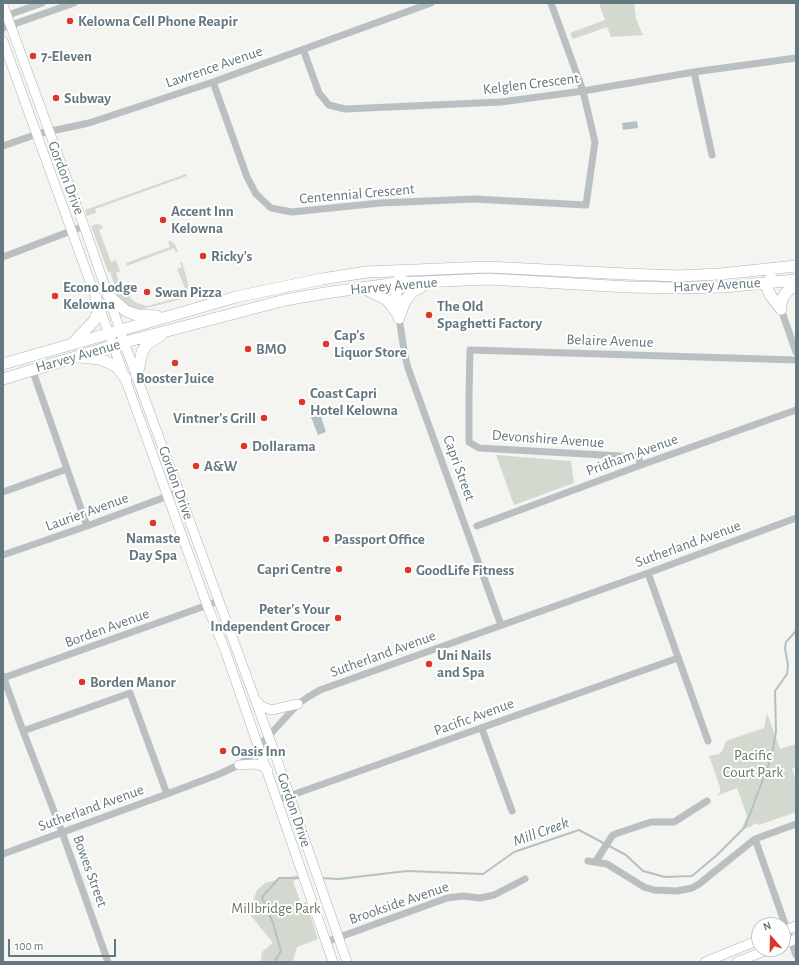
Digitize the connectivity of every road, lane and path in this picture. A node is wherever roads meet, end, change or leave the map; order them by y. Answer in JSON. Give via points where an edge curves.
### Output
{"nodes":[{"id":1,"x":42,"y":3,"type":"edge"},
{"id":2,"x":74,"y":3,"type":"edge"},
{"id":3,"x":431,"y":3,"type":"edge"},
{"id":4,"x":551,"y":3,"type":"edge"},
{"id":5,"x":3,"y":4,"type":"edge"},
{"id":6,"x":5,"y":16,"type":"edge"},
{"id":7,"x":7,"y":27,"type":"edge"},
{"id":8,"x":3,"y":41,"type":"edge"},
{"id":9,"x":303,"y":49,"type":"junction"},
{"id":10,"x":796,"y":58,"type":"edge"},
{"id":11,"x":694,"y":72,"type":"junction"},
{"id":12,"x":213,"y":82,"type":"junction"},
{"id":13,"x":583,"y":91,"type":"junction"},
{"id":14,"x":48,"y":132,"type":"junction"},
{"id":15,"x":37,"y":134,"type":"junction"},
{"id":16,"x":3,"y":146,"type":"edge"},
{"id":17,"x":712,"y":155,"type":"dead end"},
{"id":18,"x":84,"y":226,"type":"junction"},
{"id":19,"x":72,"y":231,"type":"junction"},
{"id":20,"x":3,"y":257,"type":"edge"},
{"id":21,"x":796,"y":266,"type":"edge"},
{"id":22,"x":779,"y":268,"type":"junction"},
{"id":23,"x":411,"y":269,"type":"junction"},
{"id":24,"x":796,"y":280,"type":"edge"},
{"id":25,"x":430,"y":282,"type":"junction"},
{"id":26,"x":397,"y":283,"type":"junction"},
{"id":27,"x":767,"y":283,"type":"junction"},
{"id":28,"x":796,"y":284,"type":"edge"},
{"id":29,"x":363,"y":288,"type":"junction"},
{"id":30,"x":108,"y":295,"type":"junction"},
{"id":31,"x":96,"y":298,"type":"junction"},
{"id":32,"x":781,"y":309,"type":"junction"},
{"id":33,"x":166,"y":317,"type":"junction"},
{"id":34,"x":399,"y":318,"type":"junction"},
{"id":35,"x":168,"y":330,"type":"junction"},
{"id":36,"x":115,"y":331,"type":"junction"},
{"id":37,"x":125,"y":342,"type":"junction"},
{"id":38,"x":72,"y":343,"type":"junction"},
{"id":39,"x":114,"y":345,"type":"junction"},
{"id":40,"x":796,"y":352,"type":"edge"},
{"id":41,"x":75,"y":356,"type":"junction"},
{"id":42,"x":796,"y":360,"type":"edge"},
{"id":43,"x":3,"y":364,"type":"edge"},
{"id":44,"x":32,"y":369,"type":"junction"},
{"id":45,"x":137,"y":376,"type":"junction"},
{"id":46,"x":3,"y":379,"type":"edge"},
{"id":47,"x":126,"y":379,"type":"junction"},
{"id":48,"x":469,"y":398,"type":"joint"},
{"id":49,"x":796,"y":410,"type":"edge"},
{"id":50,"x":641,"y":465,"type":"junction"},
{"id":51,"x":67,"y":469,"type":"junction"},
{"id":52,"x":3,"y":492,"type":"edge"},
{"id":53,"x":179,"y":492,"type":"junction"},
{"id":54,"x":168,"y":496,"type":"junction"},
{"id":55,"x":796,"y":518,"type":"edge"},
{"id":56,"x":87,"y":526,"type":"junction"},
{"id":57,"x":477,"y":526,"type":"dead end"},
{"id":58,"x":3,"y":555,"type":"edge"},
{"id":59,"x":648,"y":573,"type":"junction"},
{"id":60,"x":219,"y":601,"type":"junction"},
{"id":61,"x":207,"y":605,"type":"junction"},
{"id":62,"x":501,"y":625,"type":"junction"},
{"id":63,"x":678,"y":658,"type":"junction"},
{"id":64,"x":3,"y":678,"type":"edge"},
{"id":65,"x":254,"y":695,"type":"junction"},
{"id":66,"x":298,"y":704,"type":"junction"},
{"id":67,"x":482,"y":729,"type":"junction"},
{"id":68,"x":22,"y":731,"type":"junction"},
{"id":69,"x":268,"y":735,"type":"junction"},
{"id":70,"x":708,"y":741,"type":"dead end"},
{"id":71,"x":259,"y":746,"type":"junction"},
{"id":72,"x":239,"y":765,"type":"junction"},
{"id":73,"x":268,"y":771,"type":"junction"},
{"id":74,"x":167,"y":794,"type":"junction"},
{"id":75,"x":290,"y":796,"type":"junction"},
{"id":76,"x":278,"y":800,"type":"junction"},
{"id":77,"x":707,"y":801,"type":"dead end"},
{"id":78,"x":512,"y":811,"type":"dead end"},
{"id":79,"x":796,"y":824,"type":"edge"},
{"id":80,"x":62,"y":832,"type":"junction"},
{"id":81,"x":755,"y":840,"type":"junction"},
{"id":82,"x":3,"y":854,"type":"edge"},
{"id":83,"x":588,"y":861,"type":"dead end"},
{"id":84,"x":596,"y":861,"type":"junction"},
{"id":85,"x":525,"y":878,"type":"dead end"},
{"id":86,"x":781,"y":917,"type":"edge"},
{"id":87,"x":338,"y":938,"type":"junction"},
{"id":88,"x":326,"y":942,"type":"junction"},
{"id":89,"x":751,"y":943,"type":"edge"},
{"id":90,"x":791,"y":943,"type":"edge"},
{"id":91,"x":796,"y":955,"type":"edge"},
{"id":92,"x":751,"y":956,"type":"edge"},
{"id":93,"x":108,"y":962,"type":"edge"},
{"id":94,"x":333,"y":962,"type":"edge"},
{"id":95,"x":347,"y":962,"type":"edge"},
{"id":96,"x":705,"y":962,"type":"edge"},
{"id":97,"x":736,"y":962,"type":"edge"}],
"edges":[{"from":1,"to":6,"type":"street"},
{"from":2,"to":7,"type":"street"},
{"from":3,"to":9,"type":"street","name":"Lawrence Avenue"},
{"from":4,"to":13,"type":"street"},
{"from":5,"to":6,"type":"main road","name":"Gordon Drive"},
{"from":6,"to":7,"type":"main road","name":"Gordon Drive"},
{"from":7,"to":14,"type":"main road","name":"Gordon Drive"},
{"from":8,"to":15,"type":"main road","name":"Gordon Drive"},
{"from":9,"to":12,"type":"street","name":"Lawrence Avenue"},
{"from":9,"to":13,"type":"street","name":"Kelglen Crescent","via":[[319,93],[329,105],[345,110],[501,102]]},
{"from":10,"to":11,"type":"street","name":"Kelglen Crescent"},
{"from":11,"to":13,"type":"street","name":"Kelglen Crescent"},
{"from":11,"to":17,"type":"street"},
{"from":12,"to":13,"type":"street","name":"Centennial Crescent","via":[[247,177],[256,194],[271,208],[292,212],[380,203],[474,199],[586,204],[595,142]]},
{"from":12,"to":14,"type":"street","name":"Lawrence Avenue","via":[[89,123]]},
{"from":14,"to":15,"type":"street","name":"Lawrence Avenue"},
{"from":14,"to":18,"type":"main road","name":"Gordon Drive"},
{"from":15,"to":16,"type":"street","name":"Lawrence Avenue"},
{"from":15,"to":19,"type":"main road","name":"Gordon Drive"},
{"from":18,"to":19,"type":"street"},
{"from":18,"to":30,"type":"main road","name":"Gordon Drive"},
{"from":19,"to":20,"type":"street"},
{"from":19,"to":31,"type":"main road","name":"Gordon Drive"},
{"from":21,"to":22,"type":"highway","name":"Harvey Avenue"},
{"from":22,"to":23,"type":"highway","name":"Harvey Avenue","via":[[677,276],[494,267]]},
{"from":22,"to":27,"type":"highway"},
{"from":23,"to":26,"type":"highway","via":[[401,276]]},
{"from":23,"to":33,"type":"highway","name":"Harvey Avenue","via":[[322,279],[236,297]]},
{"from":24,"to":27,"type":"highway","name":"Harvey Avenue"},
{"from":25,"to":26,"type":"highway","name":"Harvey Avenue"},
{"from":25,"to":27,"type":"highway","name":"Harvey Avenue","via":[[489,279],[654,288],[724,287]]},
{"from":25,"to":34,"type":"highway","via":[[412,292],[405,301]]},
{"from":26,"to":29,"type":"highway","name":"Harvey Avenue"},
{"from":26,"to":34,"type":"highway"},
{"from":27,"to":32,"type":"highway","via":[[771,296]]},
{"from":28,"to":32,"type":"highway","via":[[783,297]]},
{"from":29,"to":34,"type":"highway","via":[[386,299]]},
{"from":29,"to":35,"type":"highway","name":"Harvey Avenue","via":[[285,300]]},
{"from":30,"to":33,"type":"highway","via":[[126,311],[137,315]]},
{"from":30,"to":36,"type":"main road","name":"Gordon Drive"},
{"from":31,"to":36,"type":"main road","name":"Gordon Drive"},
{"from":31,"to":38,"type":"highway","via":[[98,312],[94,321]]},
{"from":32,"to":40,"type":"street"},
{"from":33,"to":36,"type":"highway","name":"Harvey Avenue"},
{"from":34,"to":62,"type":"street","name":"Capri Street","via":[[408,368]]},
{"from":35,"to":37,"type":"highway","name":"Harvey Avenue"},
{"from":35,"to":45,"type":"highway","via":[[147,344],[142,352]]},
{"from":36,"to":37,"type":"main road","name":"Gordon Drive"},
{"from":36,"to":38,"type":"highway","name":"Harvey Avenue"},
{"from":36,"to":39,"type":"main road","name":"Gordon Drive"},
{"from":37,"to":39,"type":"highway","name":"Harvey Avenue"},
{"from":37,"to":45,"type":"main road","name":"Gordon Drive"},
{"from":38,"to":43,"type":"highway","name":"Harvey Avenue"},
{"from":39,"to":41,"type":"highway","name":"Harvey Avenue"},
{"from":39,"to":47,"type":"main road","name":"Gordon Drive"},
{"from":41,"to":44,"type":"highway","name":"Harvey Avenue"},
{"from":41,"to":47,"type":"highway","via":[[109,362],[118,368]]},
{"from":42,"to":48,"type":"street","name":"Belaire Avenue","via":[[470,350]]},
{"from":44,"to":46,"type":"highway","name":"Harvey Avenue"},
{"from":44,"to":51,"type":"street"},
{"from":45,"to":53,"type":"main road","name":"Gordon Drive"},
{"from":47,"to":54,"type":"main road","name":"Gordon Drive"},
{"from":48,"to":50,"type":"street","name":"Devonshire Avenue","via":[[469,442],[479,448],[638,457]]},
{"from":49,"to":50,"type":"street","name":"Pridham Avenue"},
{"from":50,"to":57,"type":"street","name":"Pridham Avenue"},
{"from":51,"to":52,"type":"street"},
{"from":51,"to":56,"type":"street"},
{"from":53,"to":54,"type":"street","name":"Laurier Avenue"},
{"from":53,"to":60,"type":"main road","name":"Gordon Drive"},
{"from":54,"to":56,"type":"street","name":"Laurier Avenue"},
{"from":54,"to":61,"type":"main road","name":"Gordon Drive"},
{"from":55,"to":59,"type":"street","name":"Sutherland Avenue"},
{"from":56,"to":58,"type":"street","name":"Laurier Avenue"},
{"from":59,"to":62,"type":"street","name":"Sutherland Avenue"},
{"from":59,"to":63,"type":"street"},
{"from":60,"to":61,"type":"street","name":"Borden Avenue"},
{"from":60,"to":65,"type":"main road","name":"Gordon Drive"},
{"from":61,"to":64,"type":"street","name":"Borden Avenue"},
{"from":61,"to":71,"type":"main road","name":"Gordon Drive"},
{"from":62,"to":66,"type":"street","name":"Sutherland Avenue","via":[[320,690]]},
{"from":63,"to":67,"type":"street","name":"Pacific Avenue"},
{"from":63,"to":70,"type":"street"},
{"from":64,"to":68,"type":"street","name":"Bowes Street"},
{"from":65,"to":66,"type":"main road","via":[[261,706],[271,710]]},
{"from":65,"to":69,"type":"main road","name":"Gordon Drive"},
{"from":66,"to":69,"type":"street","name":"Sutherland Avenue"},
{"from":67,"to":75,"type":"street","name":"Pacific Avenue"},
{"from":67,"to":78,"type":"street"},
{"from":68,"to":74,"type":"street","via":[[130,693]]},
{"from":68,"to":80,"type":"street","name":"Bowes Street"},
{"from":69,"to":71,"type":"street","name":"Sutherland Avenue"},
{"from":69,"to":75,"type":"main road","name":"Gordon Drive"},
{"from":71,"to":72,"type":"street","name":"Sutherland Avenue"},
{"from":71,"to":73,"type":"main road","name":"Gordon Drive"},
{"from":72,"to":73,"type":"main road","via":[[255,764]]},
{"from":72,"to":74,"type":"street","name":"Sutherland Avenue"},
{"from":73,"to":76,"type":"main road","name":"Gordon Drive"},
{"from":74,"to":80,"type":"street","name":"Sutherland Avenue"},
{"from":75,"to":76,"type":"street","name":"Pacific Avenue"},
{"from":75,"to":87,"type":"main road","name":"Gordon Drive"},
{"from":76,"to":88,"type":"main road","name":"Gordon Drive"},
{"from":77,"to":84,"type":"street","via":[[674,822],[651,822],[615,834]]},
{"from":79,"to":81,"type":"street"},
{"from":80,"to":82,"type":"street","name":"Sutherland Avenue"},
{"from":80,"to":93,"type":"street","name":"Bowes Street"},
{"from":81,"to":84,"type":"street","via":[[699,884],[677,891],[659,891],[644,887],[607,864]]},
{"from":81,"to":86,"type":"street"},
{"from":83,"to":84,"type":"street"},
{"from":85,"to":87,"type":"street","name":"Brookside Avenue","via":[[494,895],[480,898],[447,898]]},
{"from":87,"to":88,"type":"street","name":"Brookside Avenue"},
{"from":87,"to":95,"type":"main road","name":"Gordon Drive"},
{"from":88,"to":94,"type":"main road","name":"Gordon Drive"},
{"from":89,"to":96,"type":"main road"},
{"from":90,"to":91,"type":"street"},
{"from":92,"to":97,"type":"main road"}]}
